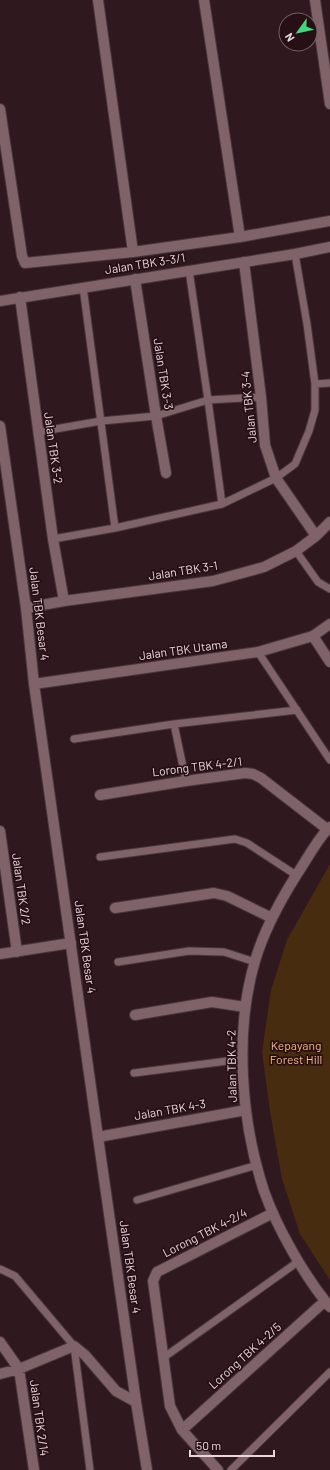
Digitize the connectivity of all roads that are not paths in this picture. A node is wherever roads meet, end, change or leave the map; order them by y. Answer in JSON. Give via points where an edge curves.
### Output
{"nodes":[{"id":1,"x":98,"y":0,"type":"edge"},
{"id":2,"x":204,"y":0,"type":"edge"},
{"id":3,"x":315,"y":0,"type":"edge"},
{"id":4,"x":330,"y":104,"type":"edge"},
{"id":5,"x":0,"y":109,"type":"edge"},
{"id":6,"x":330,"y":221,"type":"edge"},
{"id":7,"x":240,"y":237,"type":"junction"},
{"id":8,"x":330,"y":247,"type":"edge"},
{"id":9,"x":133,"y":252,"type":"junction"},
{"id":10,"x":295,"y":254,"type":"junction"},
{"id":11,"x":244,"y":262,"type":"junction"},
{"id":12,"x":189,"y":270,"type":"junction"},
{"id":13,"x":135,"y":279,"type":"junction"},
{"id":14,"x":83,"y":287,"type":"junction"},
{"id":15,"x":20,"y":297,"type":"junction"},
{"id":16,"x":0,"y":301,"type":"edge"},
{"id":17,"x":330,"y":383,"type":"edge"},
{"id":18,"x":315,"y":384,"type":"junction"},
{"id":19,"x":261,"y":397,"type":"junction"},
{"id":20,"x":208,"y":400,"type":"junction"},
{"id":21,"x":156,"y":416,"type":"junction"},
{"id":22,"x":102,"y":422,"type":"junction"},
{"id":23,"x":0,"y":426,"type":"edge"},
{"id":24,"x":38,"y":432,"type":"junction"},
{"id":25,"x":166,"y":473,"type":"dead end"},
{"id":26,"x":276,"y":478,"type":"junction"},
{"id":27,"x":222,"y":504,"type":"junction"},
{"id":28,"x":330,"y":522,"type":"edge"},
{"id":29,"x":116,"y":528,"type":"junction"},
{"id":30,"x":316,"y":536,"type":"junction"},
{"id":31,"x":53,"y":539,"type":"junction"},
{"id":32,"x":296,"y":552,"type":"junction"},
{"id":33,"x":330,"y":589,"type":"edge"},
{"id":34,"x":64,"y":601,"type":"junction"},
{"id":35,"x":26,"y":608,"type":"junction"},
{"id":36,"x":330,"y":624,"type":"edge"},
{"id":37,"x":313,"y":636,"type":"junction"},
{"id":38,"x":258,"y":652,"type":"junction"},
{"id":39,"x":330,"y":662,"type":"edge"},
{"id":40,"x":34,"y":684,"type":"junction"},
{"id":41,"x":297,"y":710,"type":"junction"},
{"id":42,"x":174,"y":724,"type":"junction"},
{"id":43,"x":74,"y":739,"type":"dead end"},
{"id":44,"x":330,"y":760,"type":"edge"},
{"id":45,"x":186,"y":781,"type":"junction"},
{"id":46,"x":100,"y":795,"type":"dead end"},
{"id":47,"x":329,"y":828,"type":"edge"},
{"id":48,"x":0,"y":831,"type":"edge"},
{"id":49,"x":100,"y":857,"type":"dead end"},
{"id":50,"x":296,"y":876,"type":"junction"},
{"id":51,"x":115,"y":908,"type":"dead end"},
{"id":52,"x":272,"y":918,"type":"junction"},
{"id":53,"x":71,"y":943,"type":"junction"},
{"id":54,"x":17,"y":952,"type":"junction"},
{"id":55,"x":0,"y":954,"type":"edge"},
{"id":56,"x":118,"y":962,"type":"dead end"},
{"id":57,"x":255,"y":962,"type":"junction"},
{"id":58,"x":245,"y":1007,"type":"junction"},
{"id":59,"x":135,"y":1015,"type":"dead end"},
{"id":60,"x":243,"y":1059,"type":"junction"},
{"id":61,"x":134,"y":1073,"type":"dead end"},
{"id":62,"x":246,"y":1110,"type":"junction"},
{"id":63,"x":98,"y":1137,"type":"junction"},
{"id":64,"x":257,"y":1165,"type":"junction"},
{"id":65,"x":137,"y":1200,"type":"dead end"},
{"id":66,"x":273,"y":1213,"type":"junction"},
{"id":67,"x":299,"y":1262,"type":"junction"},
{"id":68,"x":0,"y":1268,"type":"edge"},
{"id":69,"x":328,"y":1304,"type":"edge"},
{"id":70,"x":0,"y":1342,"type":"edge"},
{"id":71,"x":74,"y":1346,"type":"junction"},
{"id":72,"x":163,"y":1358,"type":"junction"},
{"id":73,"x":19,"y":1369,"type":"junction"},
{"id":74,"x":330,"y":1372,"type":"edge"},
{"id":75,"x":0,"y":1374,"type":"edge"},
{"id":76,"x":136,"y":1402,"type":"junction"},
{"id":77,"x":182,"y":1430,"type":"junction"},
{"id":78,"x":34,"y":1470,"type":"edge"},
{"id":79,"x":90,"y":1470,"type":"edge"},
{"id":80,"x":147,"y":1470,"type":"edge"},
{"id":81,"x":218,"y":1470,"type":"edge"},
{"id":82,"x":231,"y":1470,"type":"edge"}],
"edges":[{"from":1,"to":9,"type":"street"},
{"from":2,"to":7,"type":"street"},
{"from":3,"to":4,"type":"street"},
{"from":5,"to":9,"type":"street","via":[[25,263]]},
{"from":6,"to":7,"type":"street"},
{"from":7,"to":9,"type":"street"},
{"from":8,"to":10,"type":"street"},
{"from":10,"to":11,"type":"street","name":"Jalan TBK 3-3/1"},
{"from":10,"to":18,"type":"lane"},
{"from":11,"to":12,"type":"street","name":"Jalan TBK 3-3/1"},
{"from":11,"to":19,"type":"street","name":"Jalan TBK 3-4"},
{"from":12,"to":13,"type":"street","name":"Jalan TBK 3-3/1"},
{"from":12,"to":20,"type":"lane"},
{"from":13,"to":14,"type":"street","name":"Jalan TBK 3-3/1"},
{"from":13,"to":21,"type":"street","name":"Jalan TBK 3-3"},
{"from":14,"to":15,"type":"street","name":"Jalan TBK 3-3/1"},
{"from":14,"to":22,"type":"lane"},
{"from":15,"to":16,"type":"street","name":"Jalan TBK 3-3/1"},
{"from":15,"to":24,"type":"street","name":"Jalan TBK 3-2"},
{"from":17,"to":18,"type":"lane"},
{"from":18,"to":26,"type":"lane","via":[[315,410],[309,431],[295,464]]},
{"from":19,"to":20,"type":"lane"},
{"from":19,"to":26,"type":"street","name":"Jalan TBK 3-4","via":[[265,445]]},
{"from":20,"to":21,"type":"lane"},
{"from":20,"to":27,"type":"lane"},
{"from":21,"to":22,"type":"lane"},
{"from":21,"to":25,"type":"street","name":"Jalan TBK 3-3"},
{"from":22,"to":24,"type":"lane"},
{"from":22,"to":29,"type":"lane"},
{"from":23,"to":35,"type":"street","name":"Jalan TBK Besar 4"},
{"from":24,"to":31,"type":"street","name":"Jalan TBK 3-2"},
{"from":26,"to":27,"type":"lane"},
{"from":26,"to":30,"type":"street","name":"Jalan TBK 3-4"},
{"from":27,"to":29,"type":"lane"},
{"from":28,"to":30,"type":"street","name":"Jalan TBK 3-1"},
{"from":29,"to":31,"type":"lane"},
{"from":30,"to":32,"type":"street","name":"Jalan TBK 3-1"},
{"from":31,"to":34,"type":"street","name":"Jalan TBK 3-2"},
{"from":32,"to":33,"type":"lane","via":[[318,582]]},
{"from":32,"to":34,"type":"street","name":"Jalan TBK 3-1","via":[[264,567],[213,581]]},
{"from":34,"to":35,"type":"street","name":"Jalan TBK 3-1"},
{"from":35,"to":40,"type":"street","name":"Jalan TBK Besar 4"},
{"from":36,"to":37,"type":"street","name":"Jalan TBK Utama"},
{"from":37,"to":38,"type":"street","name":"Jalan TBK Utama"},
{"from":37,"to":39,"type":"street"},
{"from":38,"to":40,"type":"street","name":"Jalan TBK Utama"},
{"from":38,"to":41,"type":"lane"},
{"from":40,"to":53,"type":"street","name":"Jalan TBK Besar 4"},
{"from":41,"to":42,"type":"lane"},
{"from":41,"to":44,"type":"lane"},
{"from":42,"to":43,"type":"lane"},
{"from":42,"to":45,"type":"lane"},
{"from":45,"to":46,"type":"street","name":"Lorong TBK 4-2/1"},
{"from":45,"to":47,"type":"street","name":"Lorong TBK 4-2/1","via":[[253,774]]},
{"from":47,"to":50,"type":"street","name":"Jalan TBK 4-2"},
{"from":48,"to":54,"type":"street","name":"Jalan TBK 2/2"},
{"from":49,"to":50,"type":"lane","via":[[235,839],[247,843]]},
{"from":50,"to":52,"type":"street","name":"Jalan TBK 4-2"},
{"from":51,"to":52,"type":"street","via":[[214,893],[227,896]]},
{"from":52,"to":57,"type":"street","name":"Jalan TBK 4-2"},
{"from":53,"to":54,"type":"street"},
{"from":53,"to":63,"type":"street","name":"Jalan TBK Besar 4"},
{"from":54,"to":55,"type":"street"},
{"from":56,"to":57,"type":"lane","via":[[190,951],[224,952]]},
{"from":57,"to":58,"type":"street","name":"Jalan TBK 4-2"},
{"from":58,"to":59,"type":"street","via":[[212,1002]]},
{"from":58,"to":60,"type":"street","name":"Jalan TBK 4-2"},
{"from":60,"to":61,"type":"lane"},
{"from":60,"to":62,"type":"street","name":"Jalan TBK 4-2"},
{"from":62,"to":63,"type":"street","name":"Jalan TBK 4-3"},
{"from":62,"to":64,"type":"street","name":"Jalan TBK 4-2"},
{"from":63,"to":76,"type":"street","name":"Jalan TBK Besar 4"},
{"from":64,"to":65,"type":"lane"},
{"from":64,"to":66,"type":"street","name":"Jalan TBK 4-2"},
{"from":66,"to":67,"type":"street","name":"Jalan TBK 4-2"},
{"from":66,"to":72,"type":"street","name":"Lorong TBK 4-2/4","via":[[158,1272],[154,1281]]},
{"from":67,"to":69,"type":"street","name":"Jalan TBK 4-2"},
{"from":67,"to":72,"type":"lane"},
{"from":68,"to":71,"type":"lane","via":[[15,1276]]},
{"from":69,"to":77,"type":"street","name":"Lorong TBK 4-2/5"},
{"from":70,"to":73,"type":"street"},
{"from":71,"to":73,"type":"street"},
{"from":71,"to":76,"type":"street","via":[[85,1354],[116,1390]]},
{"from":71,"to":79,"type":"lane"},
{"from":72,"to":77,"type":"street","via":[[170,1406]]},
{"from":73,"to":75,"type":"street"},
{"from":73,"to":78,"type":"street","name":"Jalan TBK 2/14"},
{"from":74,"to":82,"type":"lane"},
{"from":76,"to":80,"type":"street","name":"Jalan TBK Besar 4"},
{"from":77,"to":81,"type":"street"}]}
